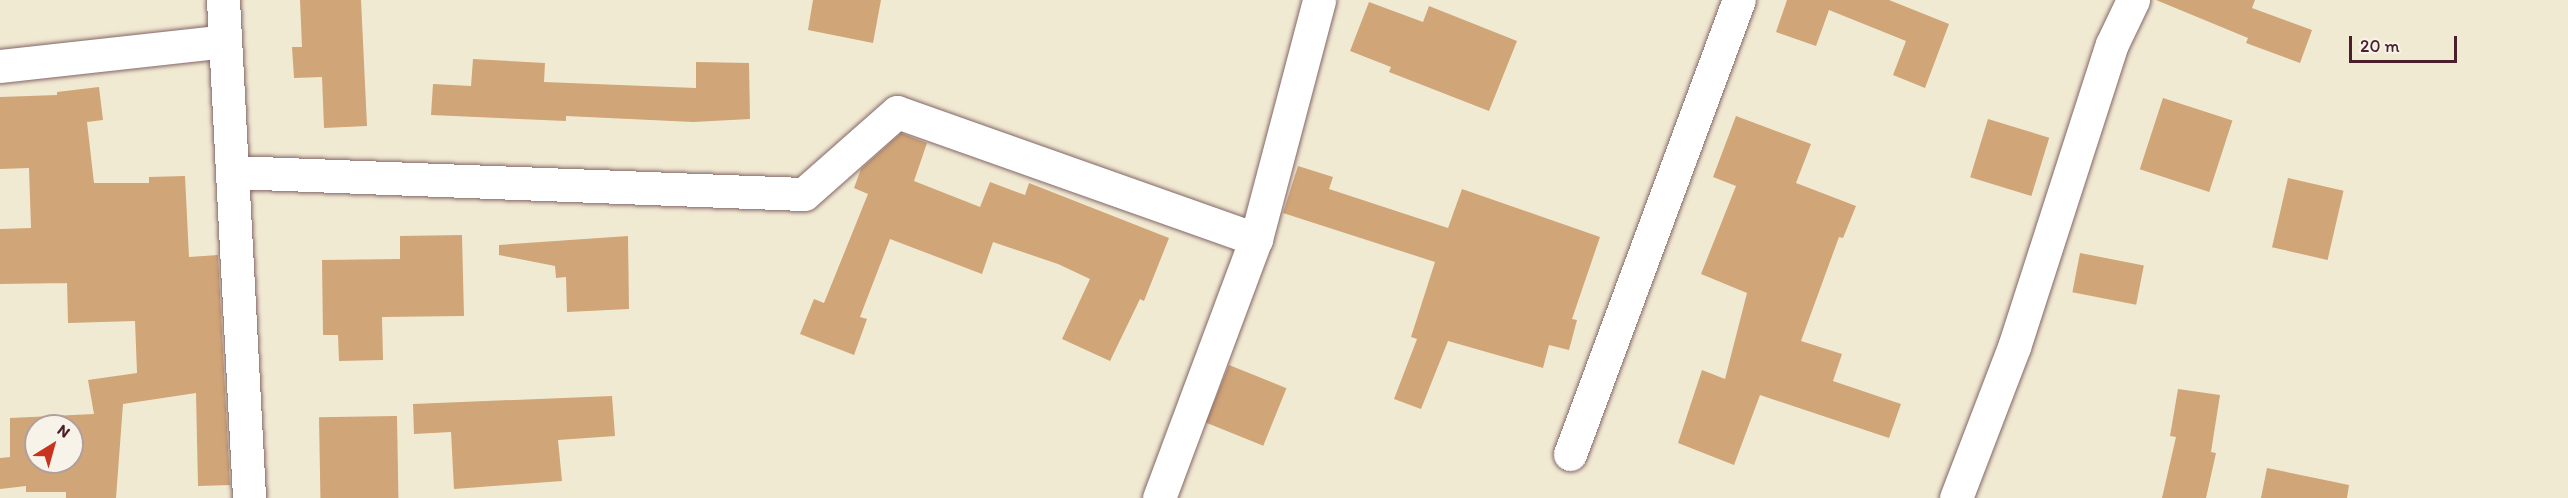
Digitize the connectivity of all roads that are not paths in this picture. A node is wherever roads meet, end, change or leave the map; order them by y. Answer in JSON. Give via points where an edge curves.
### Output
{"nodes":[{"id":1,"x":223,"y":0,"type":"edge"},
{"id":2,"x":1319,"y":0,"type":"edge"},
{"id":3,"x":1738,"y":0,"type":"edge"},
{"id":4,"x":2133,"y":0,"type":"edge"},
{"id":5,"x":225,"y":41,"type":"junction"},
{"id":6,"x":0,"y":66,"type":"edge"},
{"id":7,"x":233,"y":172,"type":"junction"},
{"id":8,"x":1256,"y":239,"type":"junction"},
{"id":9,"x":1570,"y":454,"type":"dead end"},
{"id":10,"x":249,"y":498,"type":"edge"},
{"id":11,"x":1159,"y":498,"type":"edge"},
{"id":12,"x":1956,"y":498,"type":"edge"}],
"edges":[{"from":1,"to":5,"type":"street"},
{"from":2,"to":8,"type":"street"},
{"from":3,"to":9,"type":"street"},
{"from":4,"to":12,"type":"street","via":[[2112,44],[2014,346]]},
{"from":5,"to":6,"type":"street"},
{"from":5,"to":7,"type":"street"},
{"from":7,"to":8,"type":"street","via":[[804,194],[897,112]]},
{"from":7,"to":10,"type":"street"},
{"from":8,"to":11,"type":"street"}]}
